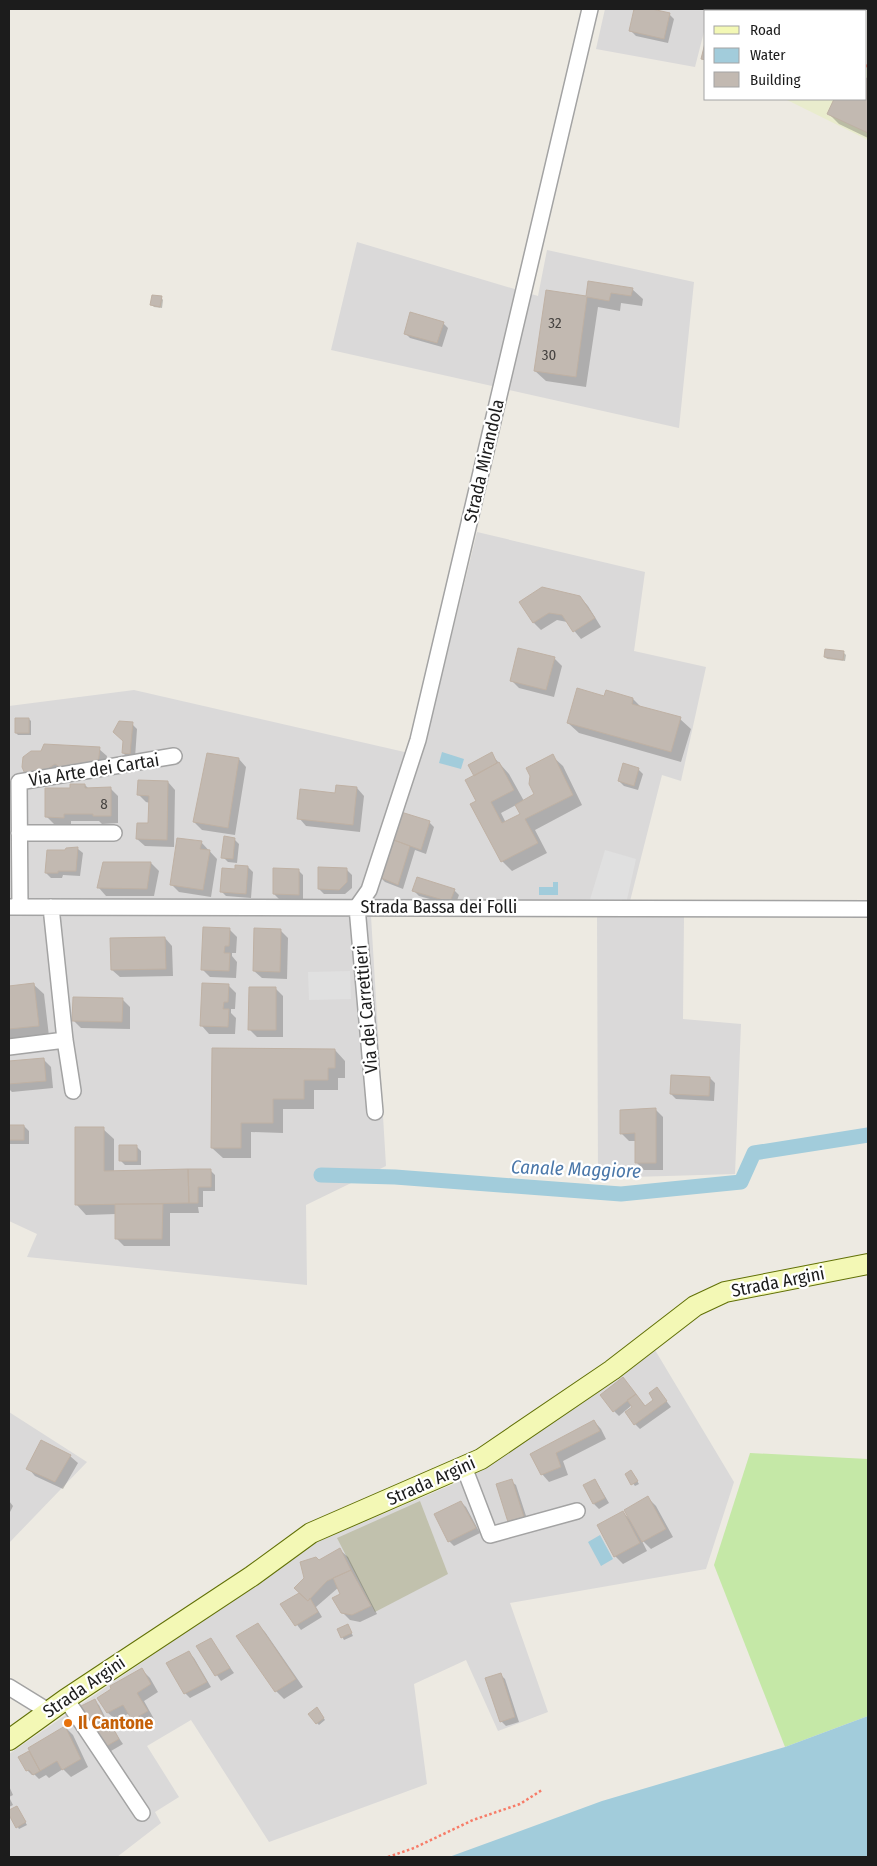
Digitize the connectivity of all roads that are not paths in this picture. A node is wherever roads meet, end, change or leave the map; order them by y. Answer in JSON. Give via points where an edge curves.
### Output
{"nodes":[{"id":1,"x":590,"y":9,"type":"edge"},
{"id":2,"x":174,"y":756,"type":"dead end"},
{"id":3,"x":19,"y":833,"type":"junction"},
{"id":4,"x":114,"y":833,"type":"dead end"},
{"id":5,"x":14,"y":907,"type":"edge"},
{"id":6,"x":51,"y":907,"type":"junction"},
{"id":7,"x":357,"y":907,"type":"junction"},
{"id":8,"x":868,"y":909,"type":"edge"},
{"id":9,"x":66,"y":1040,"type":"junction"},
{"id":10,"x":9,"y":1047,"type":"edge"},
{"id":11,"x":73,"y":1091,"type":"dead end"},
{"id":12,"x":375,"y":1112,"type":"dead end"},
{"id":13,"x":868,"y":1264,"type":"edge"},
{"id":14,"x":464,"y":1467,"type":"junction"},
{"id":15,"x":577,"y":1511,"type":"dead end"},
{"id":16,"x":9,"y":1686,"type":"edge"},
{"id":17,"x":66,"y":1699,"type":"junction"},
{"id":18,"x":48,"y":1712,"type":"junction"},
{"id":19,"x":9,"y":1740,"type":"edge"},
{"id":20,"x":142,"y":1813,"type":"dead end"}],
"edges":[{"from":1,"to":7,"type":"street","name":"Strada Mirandola","via":[[418,740],[368,890]]},
{"from":2,"to":3,"type":"street","name":"Via Arte dei Cartai","via":[[19,782]]},
{"from":3,"to":4,"type":"street"},
{"from":3,"to":5,"type":"street","name":"Via Arte dei Cartai"},
{"from":5,"to":6,"type":"street","name":"Strada Bassa dei Folli"},
{"from":6,"to":7,"type":"street","name":"Strada Bassa dei Folli"},
{"from":6,"to":9,"type":"street"},
{"from":7,"to":8,"type":"street","name":"Strada Bassa dei Folli"},
{"from":7,"to":12,"type":"street","name":"Via dei Carrettieri"},
{"from":9,"to":10,"type":"street"},
{"from":9,"to":11,"type":"street"},
{"from":13,"to":14,"type":"main road","name":"Strada Argini","via":[[725,1292],[695,1306],[612,1370],[481,1459]]},
{"from":14,"to":15,"type":"street","via":[[490,1535]]},
{"from":14,"to":17,"type":"main road","name":"Strada Argini","via":[[311,1533],[252,1576]]},
{"from":16,"to":18,"type":"street"},
{"from":17,"to":18,"type":"main road","name":"Strada Argini"},
{"from":17,"to":20,"type":"street"},
{"from":18,"to":19,"type":"main road","name":"Strada Argini"}]}
